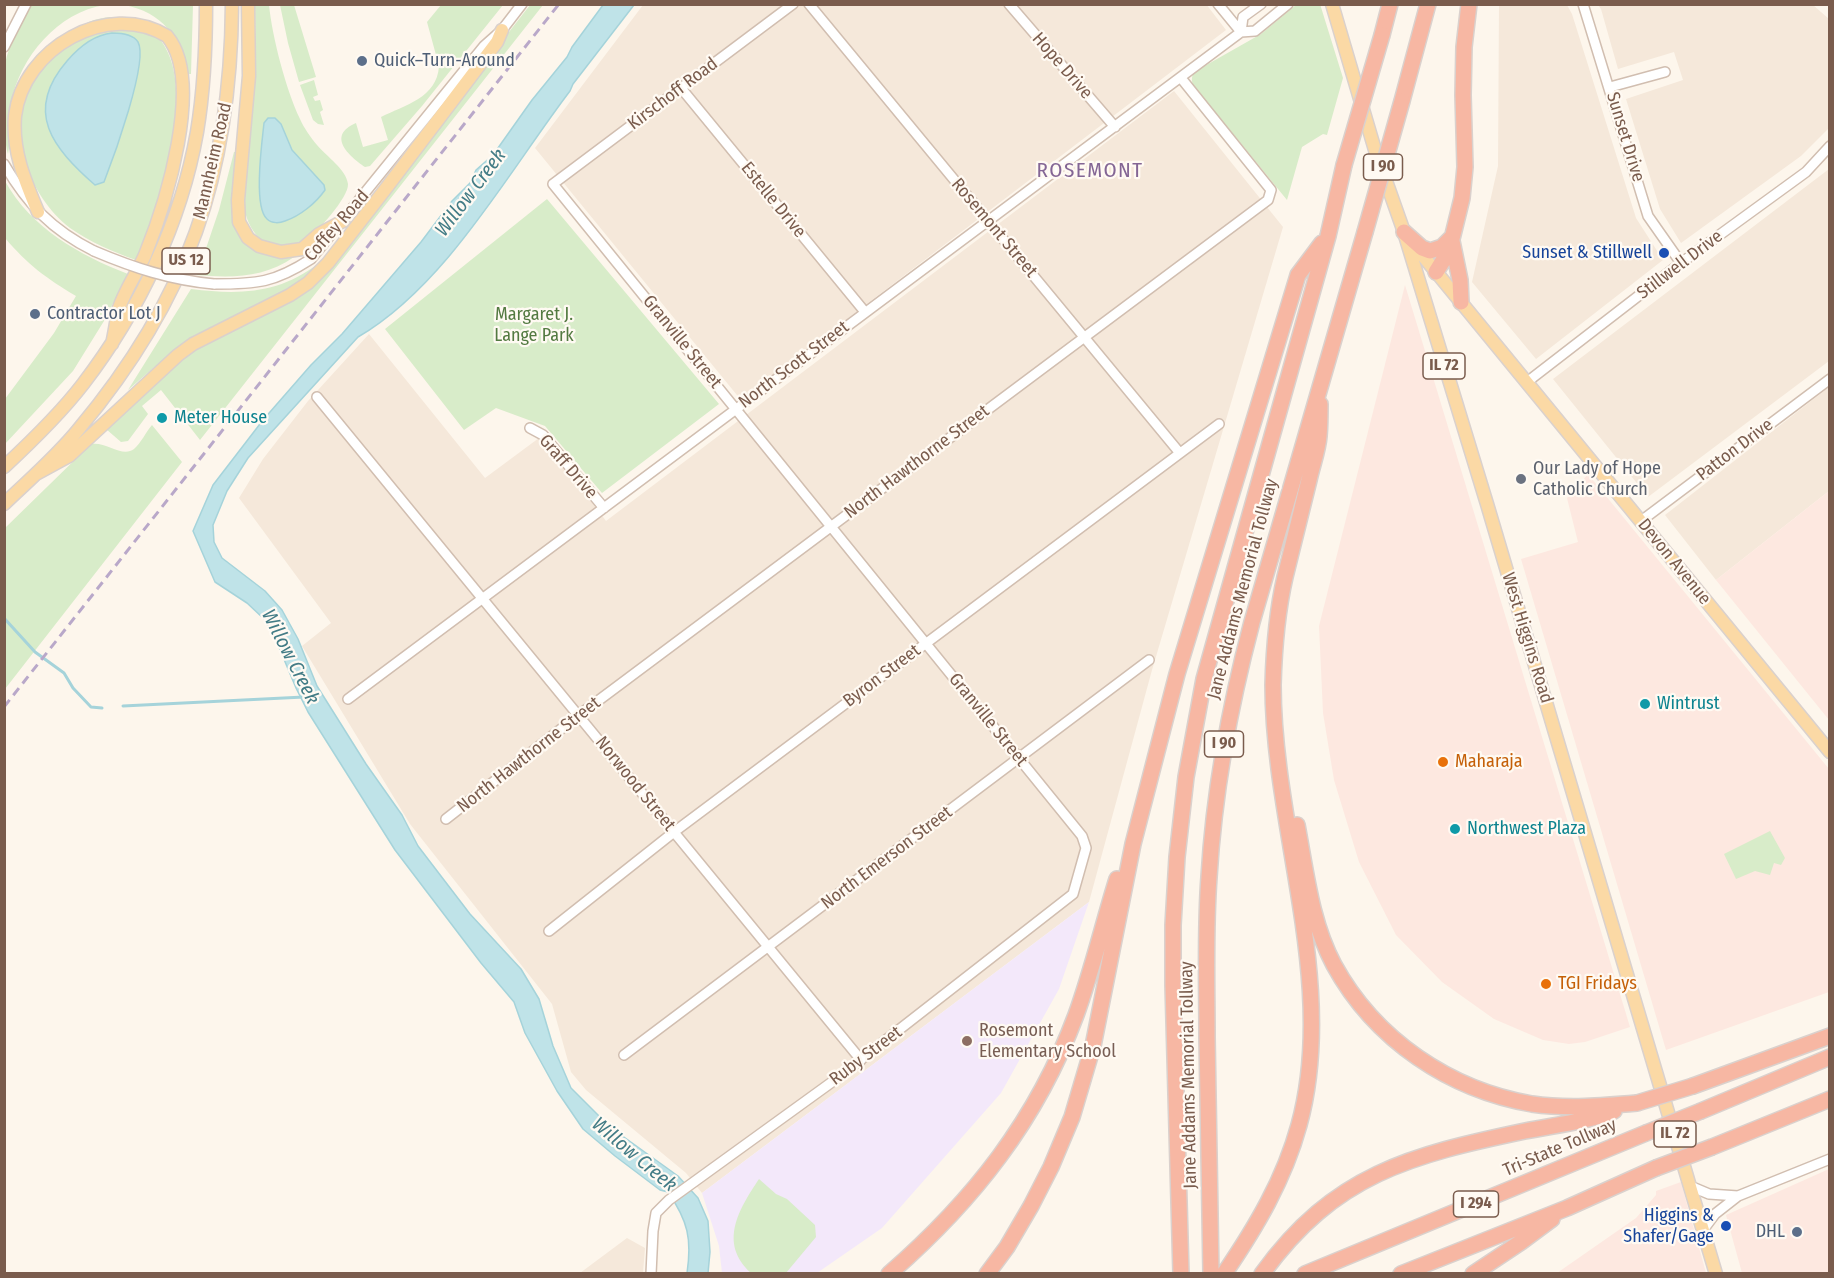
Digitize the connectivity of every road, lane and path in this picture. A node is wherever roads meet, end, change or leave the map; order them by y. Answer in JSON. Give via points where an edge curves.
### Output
{"nodes":[{"id":1,"x":26,"y":4,"type":"edge"},
{"id":2,"x":206,"y":4,"type":"edge"},
{"id":3,"x":232,"y":4,"type":"edge"},
{"id":4,"x":248,"y":4,"type":"edge"},
{"id":5,"x":522,"y":4,"type":"edge"},
{"id":6,"x":793,"y":4,"type":"edge"},
{"id":7,"x":808,"y":4,"type":"edge"},
{"id":8,"x":1009,"y":4,"type":"edge"},
{"id":9,"x":1218,"y":4,"type":"edge"},
{"id":10,"x":1261,"y":4,"type":"edge"},
{"id":11,"x":1288,"y":4,"type":"edge"},
{"id":12,"x":1332,"y":4,"type":"edge"},
{"id":13,"x":1390,"y":4,"type":"edge"},
{"id":14,"x":1428,"y":4,"type":"edge"},
{"id":15,"x":1469,"y":4,"type":"edge"},
{"id":16,"x":1583,"y":4,"type":"edge"},
{"id":17,"x":132,"y":12,"type":"dead end"},
{"id":18,"x":71,"y":24,"type":"dead end"},
{"id":19,"x":502,"y":30,"type":"junction"},
{"id":20,"x":1241,"y":32,"type":"junction"},
{"id":21,"x":4,"y":47,"type":"edge"},
{"id":22,"x":1665,"y":72,"type":"dead end"},
{"id":23,"x":1181,"y":78,"type":"junction"},
{"id":24,"x":1610,"y":87,"type":"junction"},
{"id":25,"x":681,"y":88,"type":"junction"},
{"id":26,"x":1115,"y":127,"type":"junction"},
{"id":27,"x":1830,"y":146,"type":"edge"},
{"id":28,"x":4,"y":164,"type":"edge"},
{"id":29,"x":553,"y":184,"type":"joint"},
{"id":30,"x":38,"y":212,"type":"junction"},
{"id":31,"x":343,"y":221,"type":"junction"},
{"id":32,"x":989,"y":222,"type":"junction"},
{"id":33,"x":1404,"y":232,"type":"junction"},
{"id":34,"x":1328,"y":236,"type":"junction"},
{"id":35,"x":1451,"y":238,"type":"junction"},
{"id":36,"x":1681,"y":263,"type":"junction"},
{"id":37,"x":1436,"y":272,"type":"junction"},
{"id":38,"x":1421,"y":289,"type":"junction"},
{"id":39,"x":1461,"y":303,"type":"junction"},
{"id":40,"x":865,"y":312,"type":"junction"},
{"id":41,"x":1084,"y":337,"type":"junction"},
{"id":42,"x":112,"y":344,"type":"junction"},
{"id":43,"x":1830,"y":379,"type":"edge"},
{"id":44,"x":1321,"y":381,"type":"junction"},
{"id":45,"x":1527,"y":382,"type":"junction"},
{"id":46,"x":317,"y":397,"type":"dead end"},
{"id":47,"x":736,"y":409,"type":"junction"},
{"id":48,"x":1219,"y":424,"type":"dead end"},
{"id":49,"x":530,"y":428,"type":"dead end"},
{"id":50,"x":1179,"y":452,"type":"junction"},
{"id":51,"x":4,"y":467,"type":"edge"},
{"id":52,"x":36,"y":474,"type":"junction"},
{"id":53,"x":4,"y":504,"type":"edge"},
{"id":54,"x":604,"y":508,"type":"junction"},
{"id":55,"x":1641,"y":521,"type":"junction"},
{"id":56,"x":831,"y":527,"type":"junction"},
{"id":57,"x":484,"y":599,"type":"junction"},
{"id":58,"x":926,"y":643,"type":"junction"},
{"id":59,"x":1149,"y":660,"type":"dead end"},
{"id":60,"x":348,"y":699,"type":"dead end"},
{"id":61,"x":579,"y":716,"type":"junction"},
{"id":62,"x":1830,"y":752,"type":"edge"},
{"id":63,"x":1278,"y":758,"type":"junction"},
{"id":64,"x":1020,"y":759,"type":"junction"},
{"id":65,"x":446,"y":819,"type":"dead end"},
{"id":66,"x":674,"y":832,"type":"junction"},
{"id":67,"x":1082,"y":836,"type":"joint"},
{"id":68,"x":1133,"y":844,"type":"junction"},
{"id":69,"x":549,"y":931,"type":"dead end"},
{"id":70,"x":768,"y":947,"type":"junction"},
{"id":71,"x":1830,"y":1036,"type":"edge"},
{"id":72,"x":624,"y":1055,"type":"dead end"},
{"id":73,"x":1830,"y":1057,"type":"edge"},
{"id":74,"x":861,"y":1060,"type":"junction"},
{"id":75,"x":1830,"y":1098,"type":"edge"},
{"id":76,"x":1637,"y":1102,"type":"junction"},
{"id":77,"x":1830,"y":1159,"type":"edge"},
{"id":78,"x":1690,"y":1186,"type":"junction"},
{"id":79,"x":1738,"y":1196,"type":"junction"},
{"id":80,"x":1567,"y":1208,"type":"junction"},
{"id":81,"x":1703,"y":1230,"type":"junction"},
{"id":82,"x":651,"y":1274,"type":"edge"},
{"id":83,"x":889,"y":1274,"type":"edge"},
{"id":84,"x":987,"y":1274,"type":"edge"},
{"id":85,"x":1181,"y":1274,"type":"edge"},
{"id":86,"x":1211,"y":1274,"type":"edge"},
{"id":87,"x":1224,"y":1274,"type":"edge"},
{"id":88,"x":1262,"y":1274,"type":"edge"},
{"id":89,"x":1305,"y":1274,"type":"edge"},
{"id":90,"x":1401,"y":1274,"type":"edge"},
{"id":91,"x":1473,"y":1274,"type":"edge"},
{"id":92,"x":1716,"y":1274,"type":"edge"}],
"edges":[{"from":1,"to":21,"type":"street"},
{"from":2,"to":42,"type":"main road","name":"Mannheim Road","number":"US 12","via":[[202,94],[187,174],[160,254]]},
{"from":3,"to":52,"type":"main road","name":"Mannheim Road","number":"US 12","via":[[225,117],[211,186],[188,255],[149,332],[116,383]]},
{"from":4,"to":31,"type":"main road","via":[[249,76],[239,222],[248,238],[259,246],[281,252],[302,249]]},
{"from":5,"to":19,"type":"street","name":"Coffey Road"},
{"from":6,"to":25,"type":"street","name":"Kirschoff Road"},
{"from":7,"to":32,"type":"street","name":"Rosemont Street"},
{"from":8,"to":26,"type":"street","name":"Hope Drive"},
{"from":9,"to":20,"type":"street"},
{"from":10,"to":20,"type":"street","name":"North Scott Street","via":[[1243,17]]},
{"from":11,"to":20,"type":"street","name":"North Scott Street","via":[[1254,32]]},
{"from":12,"to":33,"type":"main road","name":"West Higgins Road","number":"IL 72"},
{"from":13,"to":34,"type":"highway","name":"Jane Addams Memorial Tollway","number":"I 90","bridge":true},
{"from":14,"to":44,"type":"highway","name":"Jane Addams Memorial Tollway","number":"I 90","bridge":true},
{"from":15,"to":35,"type":"highway","via":[[1464,47],[1465,167],[1462,198]]},
{"from":16,"to":24,"type":"street","name":"Sunset Drive"},
{"from":17,"to":42,"type":"main road","via":[[155,24],[173,45],[182,69],[183,100],[174,166],[144,257],[119,308]]},
{"from":18,"to":30,"type":"main road","via":[[51,41],[32,66],[24,80],[15,116],[20,168]]},
{"from":19,"to":31,"type":"street","name":"Coffey Road","via":[[484,46]]},
{"from":19,"to":52,"type":"main road","via":[[387,187],[308,283],[193,344],[69,456]]},
{"from":20,"to":23,"type":"street","name":"North Scott Street"},
{"from":22,"to":24,"type":"street"},
{"from":23,"to":26,"type":"street","name":"North Scott Street"},
{"from":23,"to":41,"type":"street","name":"North Hawthorne Street","via":[[1270,190],[1268,200]]},
{"from":24,"to":36,"type":"street","name":"Sunset Drive","via":[[1648,216]]},
{"from":25,"to":29,"type":"street","name":"Kirschoff Road"},
{"from":25,"to":40,"type":"street","name":"Estelle Drive"},
{"from":26,"to":32,"type":"street","name":"North Scott Street"},
{"from":27,"to":36,"type":"street","name":"Stillwell Drive","via":[[1806,172]]},
{"from":28,"to":30,"type":"street","name":"Coffey Road"},
{"from":29,"to":47,"type":"street","name":"Granville Street"},
{"from":30,"to":31,"type":"street","name":"Coffey Road","bridge":true,"via":[[94,251],[155,274],[214,284],[253,284],[291,272],[311,260]]},
{"from":32,"to":40,"type":"street","name":"North Scott Street"},
{"from":32,"to":41,"type":"street","name":"Rosemont Street"},
{"from":33,"to":35,"type":"highway","via":[[1430,252]]},
{"from":33,"to":37,"type":"main road","name":"Devon Avenue"},
{"from":33,"to":38,"type":"main road","name":"West Higgins Road","number":"IL 72"},
{"from":34,"to":68,"type":"highway","via":[[1298,275],[1177,674]]},
{"from":34,"to":85,"type":"highway","name":"Jane Addams Memorial Tollway","number":"I 90","via":[[1206,669],[1185,777],[1173,955]]},
{"from":35,"to":37,"type":"highway","via":[[1449,251]]},
{"from":35,"to":39,"type":"highway"},
{"from":36,"to":45,"type":"street","name":"Stillwell Drive"},
{"from":37,"to":38,"type":"main road"},
{"from":37,"to":39,"type":"main road","name":"Devon Avenue"},
{"from":38,"to":78,"type":"main road","name":"West Higgins Road","number":"IL 72"},
{"from":39,"to":45,"type":"main road","name":"Devon Avenue"},
{"from":40,"to":47,"type":"street","name":"North Scott Street"},
{"from":41,"to":50,"type":"street","name":"Rosemont Street"},
{"from":41,"to":56,"type":"street","name":"North Hawthorne Street"},
{"from":42,"to":51,"type":"main road","name":"Mannheim Road","number":"US 12","via":[[55,417]]},
{"from":43,"to":55,"type":"street","name":"Patton Drive"},
{"from":44,"to":63,"type":"highway","via":[[1319,437],[1285,579],[1275,646]]},
{"from":44,"to":86,"type":"highway","name":"Jane Addams Memorial Tollway","number":"I 90","via":[[1238,675],[1213,823],[1206,946]]},
{"from":45,"to":55,"type":"main road","name":"Devon Avenue"},
{"from":46,"to":57,"type":"street","name":"Norwood Street"},
{"from":47,"to":54,"type":"street","name":"North Scott Street"},
{"from":47,"to":56,"type":"street","name":"Granville Street"},
{"from":48,"to":50,"type":"street","name":"Byron Street"},
{"from":49,"to":54,"type":"street","name":"Graff Drive","via":[[543,435]]},
{"from":50,"to":58,"type":"street","name":"Byron Street"},
{"from":52,"to":53,"type":"main road","name":"Mannheim Road","number":"US 12"},
{"from":54,"to":57,"type":"street","name":"North Scott Street"},
{"from":55,"to":62,"type":"main road","name":"Devon Avenue"},
{"from":56,"to":58,"type":"street","name":"Granville Street"},
{"from":56,"to":61,"type":"street","name":"North Hawthorne Street"},
{"from":57,"to":60,"type":"street","name":"North Scott Street"},
{"from":57,"to":61,"type":"street","name":"Norwood Street"},
{"from":58,"to":64,"type":"street","name":"Granville Street"},
{"from":58,"to":66,"type":"street","name":"Byron Street"},
{"from":59,"to":64,"type":"street","name":"North Emerson Street"},
{"from":61,"to":65,"type":"street","name":"North Hawthorne Street"},
{"from":61,"to":66,"type":"street","name":"Norwood Street"},
{"from":63,"to":76,"type":"highway","via":[[1291,798],[1322,938],[1334,965],[1372,1018],[1417,1058],[1472,1088],[1534,1104],[1573,1107]]},
{"from":63,"to":87,"type":"highway","via":[[1312,1008],[1308,1082],[1300,1124],[1276,1189]]},
{"from":64,"to":67,"type":"street","name":"Granville Street"},
{"from":64,"to":70,"type":"street","name":"North Emerson Street"},
{"from":66,"to":69,"type":"street","name":"Byron Street"},
{"from":66,"to":70,"type":"street","name":"Norwood Street"},
{"from":67,"to":74,"type":"street","name":"Ruby Street","via":[[1086,848],[1072,894]]},
{"from":68,"to":83,"type":"highway","via":[[1118,875],[1077,1013],[1023,1125],[980,1183],[932,1236]]},
{"from":68,"to":84,"type":"highway","via":[[1093,1046],[1072,1117],[1031,1206]]},
{"from":70,"to":72,"type":"street","name":"North Emerson Street"},
{"from":70,"to":74,"type":"street","name":"Norwood Street"},
{"from":71,"to":76,"type":"highway","bridge":true},
{"from":73,"to":89,"type":"highway","name":"Tri-State Tollway","number":"I 294","bridge":true},
{"from":74,"to":82,"type":"street","name":"Ruby Street","via":[[656,1213]]},
{"from":75,"to":80,"type":"highway","number":"I 294","bridge":true},
{"from":76,"to":88,"type":"highway","via":[[1608,1114],[1468,1143],[1389,1168],[1337,1196],[1289,1239]]},
{"from":77,"to":79,"type":"street"},
{"from":78,"to":79,"type":"street","via":[[1709,1194]]},
{"from":78,"to":81,"type":"main road","name":"West Higgins Road","number":"IL 72"},
{"from":79,"to":81,"type":"street","via":[[1715,1214]]},
{"from":80,"to":90,"type":"highway","number":"I 294"},
{"from":80,"to":91,"type":"highway"},
{"from":81,"to":92,"type":"main road","name":"West Higgins Road","number":"IL 72"}]}
